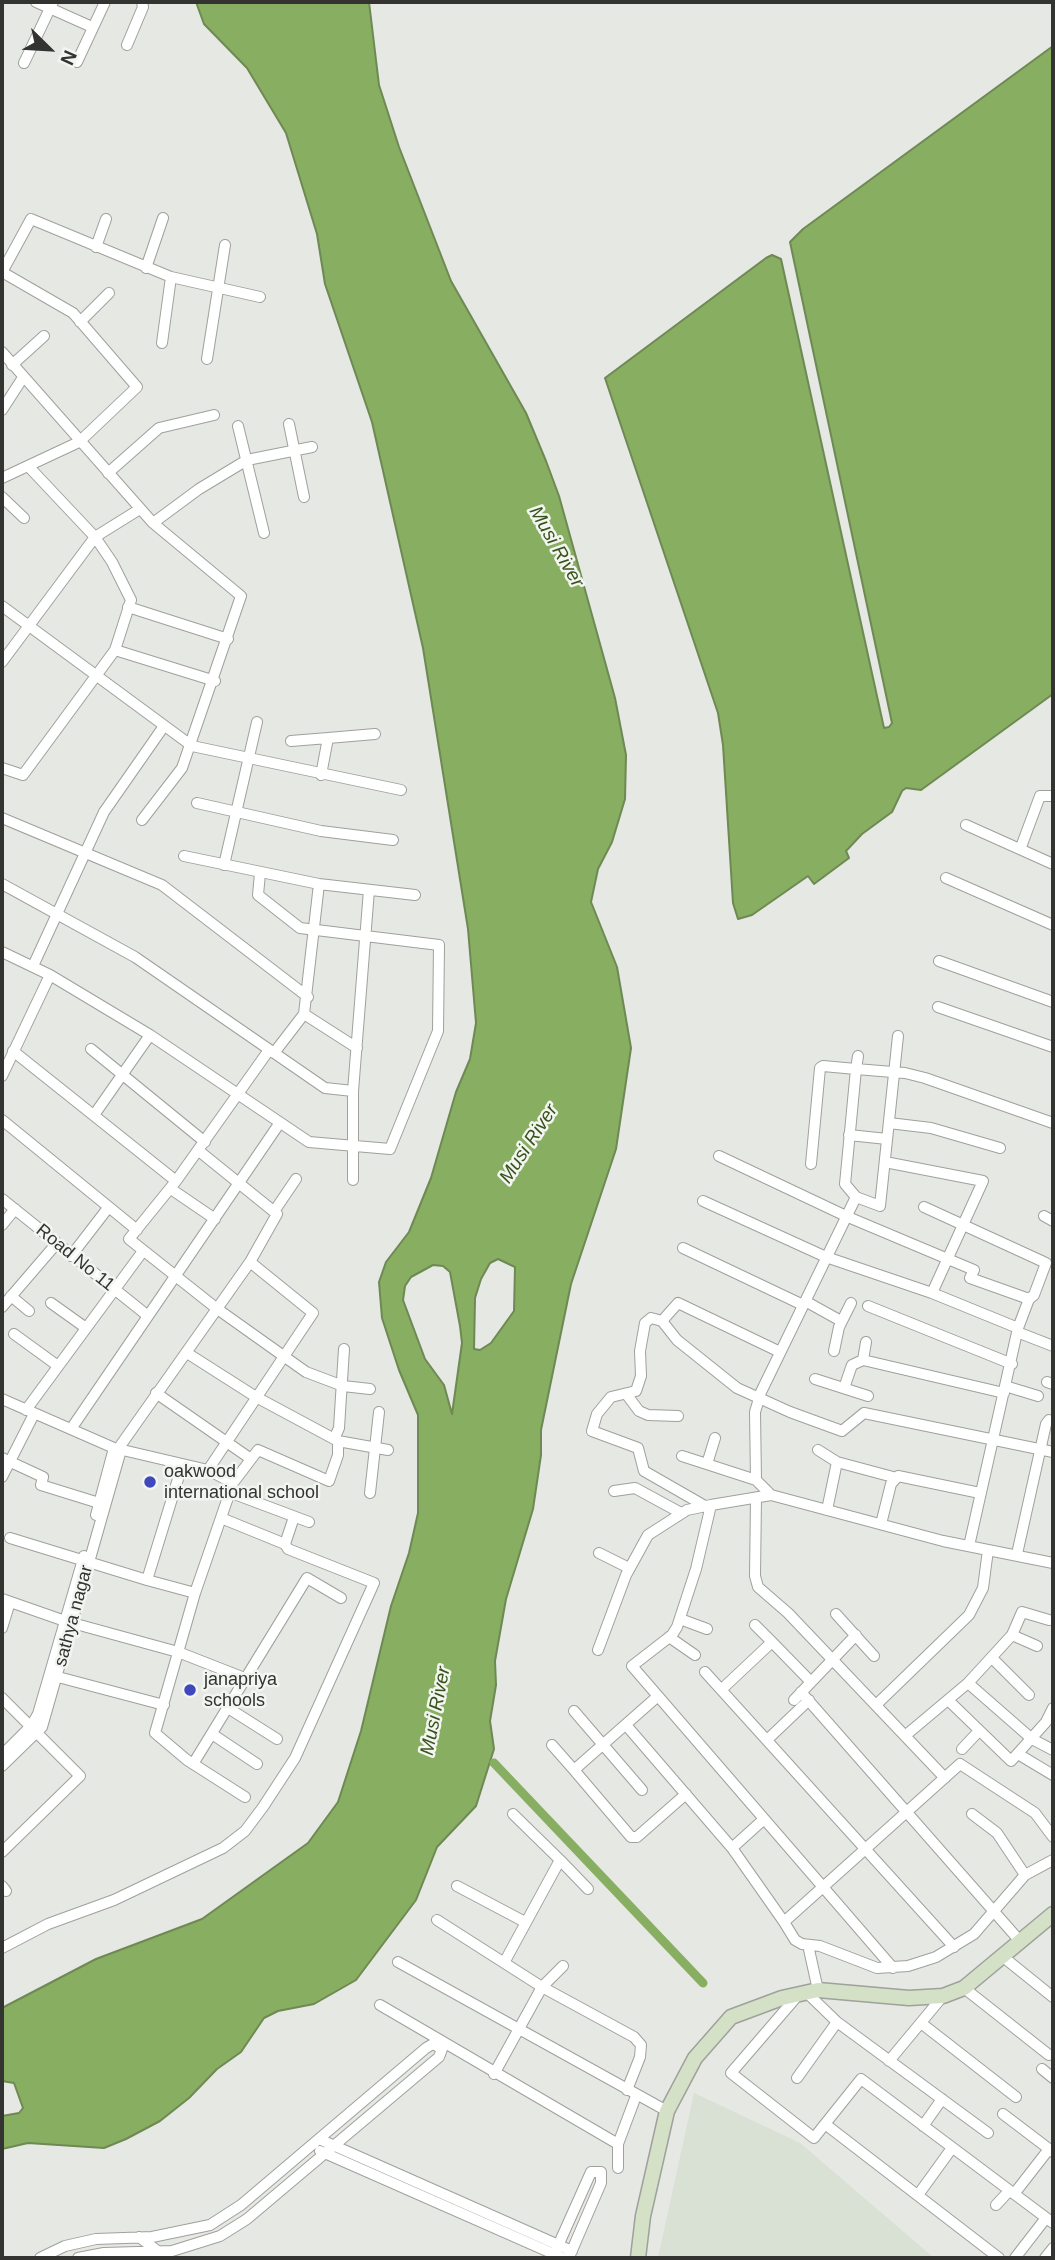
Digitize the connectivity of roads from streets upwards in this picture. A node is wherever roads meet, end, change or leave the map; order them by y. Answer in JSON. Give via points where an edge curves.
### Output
{"nodes":[{"id":1,"x":36,"y":2,"type":"edge"},
{"id":2,"x":105,"y":2,"type":"edge"},
{"id":3,"x":142,"y":2,"type":"edge"},
{"id":4,"x":51,"y":5,"type":"edge"},
{"id":5,"x":92,"y":27,"type":"junction"},
{"id":6,"x":127,"y":45,"type":"dead end"},
{"id":7,"x":77,"y":62,"type":"dead end"},
{"id":8,"x":24,"y":63,"type":"dead end"},
{"id":9,"x":163,"y":218,"type":"dead end"},
{"id":10,"x":106,"y":219,"type":"dead end"},
{"id":11,"x":225,"y":245,"type":"dead end"},
{"id":12,"x":96,"y":247,"type":"junction"},
{"id":13,"x":146,"y":268,"type":"junction"},
{"id":14,"x":2,"y":272,"type":"edge"},
{"id":15,"x":172,"y":277,"type":"junction"},
{"id":16,"x":218,"y":289,"type":"junction"},
{"id":17,"x":109,"y":293,"type":"dead end"},
{"id":18,"x":260,"y":297,"type":"dead end"},
{"id":19,"x":80,"y":322,"type":"junction"},
{"id":20,"x":44,"y":336,"type":"dead end"},
{"id":21,"x":162,"y":342,"type":"dead end"},
{"id":22,"x":2,"y":352,"type":"edge"},
{"id":23,"x":207,"y":359,"type":"dead end"},
{"id":24,"x":12,"y":365,"type":"junction"},
{"id":25,"x":22,"y":379,"type":"junction"},
{"id":26,"x":2,"y":410,"type":"edge"},
{"id":27,"x":214,"y":415,"type":"dead end"},
{"id":28,"x":289,"y":424,"type":"dead end"},
{"id":29,"x":238,"y":426,"type":"dead end"},
{"id":30,"x":79,"y":442,"type":"junction"},
{"id":31,"x":313,"y":446,"type":"dead end"},
{"id":32,"x":295,"y":451,"type":"junction"},
{"id":33,"x":247,"y":460,"type":"junction"},
{"id":34,"x":29,"y":467,"type":"junction"},
{"id":35,"x":108,"y":473,"type":"junction"},
{"id":36,"x":2,"y":478,"type":"edge"},
{"id":37,"x":2,"y":497,"type":"edge"},
{"id":38,"x":304,"y":497,"type":"dead end"},
{"id":39,"x":140,"y":509,"type":"junction"},
{"id":40,"x":24,"y":518,"type":"dead end"},
{"id":41,"x":153,"y":523,"type":"junction"},
{"id":42,"x":264,"y":533,"type":"dead end"},
{"id":43,"x":95,"y":537,"type":"junction"},
{"id":44,"x":2,"y":606,"type":"edge"},
{"id":45,"x":128,"y":607,"type":"junction"},
{"id":46,"x":29,"y":626,"type":"junction"},
{"id":47,"x":228,"y":639,"type":"junction"},
{"id":48,"x":115,"y":650,"type":"junction"},
{"id":49,"x":2,"y":662,"type":"edge"},
{"id":50,"x":94,"y":676,"type":"junction"},
{"id":51,"x":215,"y":681,"type":"junction"},
{"id":52,"x":257,"y":722,"type":"dead end"},
{"id":53,"x":164,"y":726,"type":"junction"},
{"id":54,"x":375,"y":734,"type":"dead end"},
{"id":55,"x":328,"y":738,"type":"junction"},
{"id":56,"x":291,"y":741,"type":"dead end"},
{"id":57,"x":192,"y":746,"type":"junction"},
{"id":58,"x":248,"y":760,"type":"junction"},
{"id":59,"x":2,"y":768,"type":"edge"},
{"id":60,"x":321,"y":775,"type":"junction"},
{"id":61,"x":401,"y":790,"type":"dead end"},
{"id":62,"x":1053,"y":796,"type":"edge"},
{"id":63,"x":198,"y":803,"type":"dead end"},
{"id":64,"x":236,"y":813,"type":"junction"},
{"id":65,"x":2,"y":818,"type":"edge"},
{"id":66,"x":142,"y":820,"type":"dead end"},
{"id":67,"x":966,"y":825,"type":"dead end"},
{"id":68,"x":393,"y":840,"type":"dead end"},
{"id":69,"x":1021,"y":847,"type":"junction"},
{"id":70,"x":84,"y":853,"type":"junction"},
{"id":71,"x":184,"y":856,"type":"dead end"},
{"id":72,"x":1053,"y":864,"type":"edge"},
{"id":73,"x":224,"y":865,"type":"junction"},
{"id":74,"x":260,"y":873,"type":"junction"},
{"id":75,"x":946,"y":878,"type":"dead end"},
{"id":76,"x":2,"y":884,"type":"edge"},
{"id":77,"x":319,"y":884,"type":"junction"},
{"id":78,"x":369,"y":890,"type":"junction"},
{"id":79,"x":415,"y":895,"type":"dead end"},
{"id":80,"x":59,"y":914,"type":"junction"},
{"id":81,"x":1053,"y":925,"type":"edge"},
{"id":82,"x":314,"y":932,"type":"junction"},
{"id":83,"x":365,"y":938,"type":"junction"},
{"id":84,"x":2,"y":952,"type":"edge"},
{"id":85,"x":939,"y":961,"type":"dead end"},
{"id":86,"x":33,"y":967,"type":"junction"},
{"id":87,"x":50,"y":975,"type":"junction"},
{"id":88,"x":309,"y":998,"type":"junction"},
{"id":89,"x":1053,"y":1002,"type":"edge"},
{"id":90,"x":938,"y":1007,"type":"dead end"},
{"id":91,"x":304,"y":1014,"type":"junction"},
{"id":92,"x":150,"y":1035,"type":"junction"},
{"id":93,"x":898,"y":1036,"type":"dead end"},
{"id":94,"x":1053,"y":1047,"type":"edge"},
{"id":95,"x":357,"y":1048,"type":"junction"},
{"id":96,"x":91,"y":1049,"type":"dead end"},
{"id":97,"x":13,"y":1051,"type":"junction"},
{"id":98,"x":272,"y":1052,"type":"junction"},
{"id":99,"x":858,"y":1056,"type":"dead end"},
{"id":100,"x":856,"y":1069,"type":"junction"},
{"id":101,"x":894,"y":1072,"type":"junction"},
{"id":102,"x":124,"y":1075,"type":"junction"},
{"id":103,"x":2,"y":1076,"type":"edge"},
{"id":104,"x":353,"y":1091,"type":"junction"},
{"id":105,"x":238,"y":1097,"type":"junction"},
{"id":106,"x":94,"y":1115,"type":"junction"},
{"id":107,"x":2,"y":1120,"type":"edge"},
{"id":108,"x":889,"y":1123,"type":"junction"},
{"id":109,"x":1053,"y":1123,"type":"edge"},
{"id":110,"x":279,"y":1124,"type":"junction"},
{"id":111,"x":849,"y":1135,"type":"junction"},
{"id":112,"x":887,"y":1139,"type":"junction"},
{"id":113,"x":351,"y":1144,"type":"junction"},
{"id":114,"x":202,"y":1146,"type":"junction"},
{"id":115,"x":1000,"y":1148,"type":"dead end"},
{"id":116,"x":719,"y":1156,"type":"dead end"},
{"id":117,"x":885,"y":1162,"type":"junction"},
{"id":118,"x":811,"y":1164,"type":"dead end"},
{"id":119,"x":296,"y":1179,"type":"dead end"},
{"id":120,"x":353,"y":1180,"type":"dead end"},
{"id":121,"x":241,"y":1181,"type":"junction"},
{"id":122,"x":174,"y":1185,"type":"junction"},
{"id":123,"x":856,"y":1197,"type":"junction"},
{"id":124,"x":2,"y":1199,"type":"edge"},
{"id":125,"x":703,"y":1201,"type":"dead end"},
{"id":126,"x":924,"y":1206,"type":"dead end"},
{"id":127,"x":108,"y":1208,"type":"junction"},
{"id":128,"x":15,"y":1209,"type":"junction"},
{"id":129,"x":275,"y":1210,"type":"junction"},
{"id":130,"x":848,"y":1217,"type":"junction"},
{"id":131,"x":215,"y":1219,"type":"junction"},
{"id":132,"x":963,"y":1222,"type":"junction"},
{"id":133,"x":2,"y":1225,"type":"edge"},
{"id":134,"x":137,"y":1230,"type":"junction"},
{"id":135,"x":58,"y":1243,"type":"junction"},
{"id":136,"x":683,"y":1248,"type":"dead end"},
{"id":137,"x":143,"y":1251,"type":"junction"},
{"id":138,"x":71,"y":1256,"type":"junction"},
{"id":139,"x":826,"y":1258,"type":"junction"},
{"id":140,"x":947,"y":1258,"type":"junction"},
{"id":141,"x":250,"y":1262,"type":"junction"},
{"id":142,"x":176,"y":1277,"type":"junction"},
{"id":143,"x":114,"y":1290,"type":"junction"},
{"id":144,"x":932,"y":1293,"type":"junction"},
{"id":145,"x":11,"y":1296,"type":"junction"},
{"id":146,"x":1029,"y":1299,"type":"junction"},
{"id":147,"x":51,"y":1303,"type":"dead end"},
{"id":148,"x":804,"y":1303,"type":"junction"},
{"id":149,"x":851,"y":1303,"type":"dead end"},
{"id":150,"x":868,"y":1306,"type":"dead end"},
{"id":151,"x":2,"y":1307,"type":"edge"},
{"id":152,"x":216,"y":1308,"type":"junction"},
{"id":153,"x":29,"y":1311,"type":"dead end"},
{"id":154,"x":148,"y":1316,"type":"junction"},
{"id":155,"x":662,"y":1321,"type":"junction"},
{"id":156,"x":841,"y":1321,"type":"junction"},
{"id":157,"x":86,"y":1328,"type":"junction"},
{"id":158,"x":1017,"y":1330,"type":"junction"},
{"id":159,"x":14,"y":1334,"type":"dead end"},
{"id":160,"x":866,"y":1342,"type":"dead end"},
{"id":161,"x":1053,"y":1346,"type":"edge"},
{"id":162,"x":344,"y":1349,"type":"dead end"},
{"id":163,"x":834,"y":1351,"type":"dead end"},
{"id":164,"x":780,"y":1352,"type":"junction"},
{"id":165,"x":187,"y":1353,"type":"junction"},
{"id":166,"x":284,"y":1356,"type":"junction"},
{"id":167,"x":863,"y":1360,"type":"junction"},
{"id":168,"x":1012,"y":1364,"type":"junction"},
{"id":169,"x":58,"y":1366,"type":"junction"},
{"id":170,"x":815,"y":1379,"type":"dead end"},
{"id":171,"x":342,"y":1386,"type":"junction"},
{"id":172,"x":844,"y":1388,"type":"junction"},
{"id":173,"x":370,"y":1389,"type":"dead end"},
{"id":174,"x":1004,"y":1390,"type":"junction"},
{"id":175,"x":156,"y":1393,"type":"junction"},
{"id":176,"x":627,"y":1395,"type":"junction"},
{"id":177,"x":868,"y":1396,"type":"dead end"},
{"id":178,"x":1038,"y":1396,"type":"dead end"},
{"id":179,"x":256,"y":1397,"type":"junction"},
{"id":180,"x":759,"y":1398,"type":"junction"},
{"id":181,"x":2,"y":1399,"type":"edge"},
{"id":182,"x":30,"y":1412,"type":"junction"},
{"id":183,"x":379,"y":1412,"type":"dead end"},
{"id":184,"x":678,"y":1416,"type":"dead end"},
{"id":185,"x":1053,"y":1421,"type":"edge"},
{"id":186,"x":71,"y":1429,"type":"junction"},
{"id":187,"x":715,"y":1438,"type":"dead end"},
{"id":188,"x":337,"y":1439,"type":"junction"},
{"id":189,"x":993,"y":1439,"type":"junction"},
{"id":190,"x":225,"y":1442,"type":"junction"},
{"id":191,"x":375,"y":1448,"type":"junction"},
{"id":192,"x":1041,"y":1448,"type":"junction"},
{"id":193,"x":117,"y":1449,"type":"junction"},
{"id":194,"x":388,"y":1450,"type":"dead end"},
{"id":195,"x":818,"y":1450,"type":"dead end"},
{"id":196,"x":1053,"y":1452,"type":"edge"},
{"id":197,"x":682,"y":1456,"type":"dead end"},
{"id":198,"x":251,"y":1459,"type":"junction"},
{"id":199,"x":6,"y":1460,"type":"edge"},
{"id":200,"x":837,"y":1462,"type":"junction"},
{"id":201,"x":707,"y":1464,"type":"junction"},
{"id":202,"x":182,"y":1466,"type":"junction"},
{"id":203,"x":208,"y":1470,"type":"junction"},
{"id":204,"x":2,"y":1477,"type":"edge"},
{"id":205,"x":893,"y":1477,"type":"junction"},
{"id":206,"x":756,"y":1480,"type":"junction"},
{"id":207,"x":231,"y":1487,"type":"junction"},
{"id":208,"x":614,"y":1491,"type":"dead end"},
{"id":209,"x":370,"y":1493,"type":"dead end"},
{"id":210,"x":980,"y":1493,"type":"junction"},
{"id":211,"x":771,"y":1495,"type":"junction"},
{"id":212,"x":756,"y":1498,"type":"junction"},
{"id":213,"x":99,"y":1503,"type":"junction"},
{"id":214,"x":708,"y":1505,"type":"junction"},
{"id":215,"x":827,"y":1510,"type":"junction"},
{"id":216,"x":681,"y":1513,"type":"junction"},
{"id":217,"x":294,"y":1517,"type":"junction"},
{"id":218,"x":221,"y":1518,"type":"junction"},
{"id":219,"x":309,"y":1522,"type":"dead end"},
{"id":220,"x":881,"y":1524,"type":"junction"},
{"id":221,"x":10,"y":1538,"type":"dead end"},
{"id":222,"x":285,"y":1544,"type":"junction"},
{"id":223,"x":970,"y":1546,"type":"junction"},
{"id":224,"x":988,"y":1550,"type":"junction"},
{"id":225,"x":599,"y":1553,"type":"dead end"},
{"id":226,"x":1017,"y":1554,"type":"junction"},
{"id":227,"x":86,"y":1562,"type":"junction"},
{"id":228,"x":1053,"y":1563,"type":"edge"},
{"id":229,"x":629,"y":1568,"type":"junction"},
{"id":230,"x":147,"y":1580,"type":"junction"},
{"id":231,"x":195,"y":1593,"type":"junction"},
{"id":232,"x":341,"y":1598,"type":"dead end"},
{"id":233,"x":6,"y":1600,"type":"edge"},
{"id":234,"x":836,"y":1614,"type":"dead end"},
{"id":235,"x":680,"y":1619,"type":"junction"},
{"id":236,"x":1049,"y":1620,"type":"dead end"},
{"id":237,"x":68,"y":1622,"type":"junction"},
{"id":238,"x":755,"y":1625,"type":"dead end"},
{"id":239,"x":2,"y":1628,"type":"edge"},
{"id":240,"x":707,"y":1629,"type":"dead end"},
{"id":241,"x":856,"y":1635,"type":"junction"},
{"id":242,"x":1012,"y":1635,"type":"junction"},
{"id":243,"x":669,"y":1637,"type":"junction"},
{"id":244,"x":772,"y":1642,"type":"junction"},
{"id":245,"x":1037,"y":1646,"type":"dead end"},
{"id":246,"x":598,"y":1650,"type":"dead end"},
{"id":247,"x":178,"y":1652,"type":"junction"},
{"id":248,"x":695,"y":1655,"type":"dead end"},
{"id":249,"x":874,"y":1656,"type":"dead end"},
{"id":250,"x":993,"y":1659,"type":"junction"},
{"id":251,"x":832,"y":1660,"type":"junction"},
{"id":252,"x":705,"y":1672,"type":"dead end"},
{"id":253,"x":58,"y":1677,"type":"junction"},
{"id":254,"x":247,"y":1679,"type":"junction"},
{"id":255,"x":811,"y":1682,"type":"junction"},
{"id":256,"x":968,"y":1683,"type":"junction"},
{"id":257,"x":722,"y":1689,"type":"junction"},
{"id":258,"x":1029,"y":1695,"type":"dead end"},
{"id":259,"x":658,"y":1696,"type":"junction"},
{"id":260,"x":801,"y":1697,"type":"junction"},
{"id":261,"x":2,"y":1698,"type":"edge"},
{"id":262,"x":948,"y":1700,"type":"junction"},
{"id":263,"x":164,"y":1705,"type":"junction"},
{"id":264,"x":876,"y":1706,"type":"junction"},
{"id":265,"x":228,"y":1708,"type":"junction"},
{"id":266,"x":1053,"y":1708,"type":"edge"},
{"id":267,"x":574,"y":1711,"type":"dead end"},
{"id":268,"x":626,"y":1725,"type":"junction"},
{"id":269,"x":34,"y":1729,"type":"junction"},
{"id":270,"x":978,"y":1732,"type":"junction"},
{"id":271,"x":212,"y":1734,"type":"junction"},
{"id":272,"x":906,"y":1735,"type":"junction"},
{"id":273,"x":277,"y":1739,"type":"dead end"},
{"id":274,"x":768,"y":1739,"type":"junction"},
{"id":275,"x":1032,"y":1739,"type":"junction"},
{"id":276,"x":603,"y":1744,"type":"junction"},
{"id":277,"x":552,"y":1745,"type":"dead end"},
{"id":278,"x":962,"y":1749,"type":"dead end"},
{"id":279,"x":1053,"y":1750,"type":"edge"},
{"id":280,"x":1018,"y":1754,"type":"junction"},
{"id":281,"x":2,"y":1755,"type":"edge"},
{"id":282,"x":196,"y":1759,"type":"junction"},
{"id":283,"x":257,"y":1764,"type":"dead end"},
{"id":284,"x":2,"y":1766,"type":"edge"},
{"id":285,"x":574,"y":1770,"type":"junction"},
{"id":286,"x":1053,"y":1775,"type":"edge"},
{"id":287,"x":945,"y":1778,"type":"junction"},
{"id":288,"x":642,"y":1790,"type":"dead end"},
{"id":289,"x":686,"y":1794,"type":"junction"},
{"id":290,"x":245,"y":1797,"type":"dead end"},
{"id":291,"x":908,"y":1812,"type":"junction"},
{"id":292,"x":513,"y":1814,"type":"dead end"},
{"id":293,"x":972,"y":1814,"type":"dead end"},
{"id":294,"x":763,"y":1820,"type":"junction"},
{"id":295,"x":1053,"y":1837,"type":"edge"},
{"id":296,"x":732,"y":1848,"type":"junction"},
{"id":297,"x":868,"y":1849,"type":"junction"},
{"id":298,"x":2,"y":1852,"type":"edge"},
{"id":299,"x":560,"y":1860,"type":"junction"},
{"id":300,"x":1053,"y":1860,"type":"edge"},
{"id":301,"x":1025,"y":1875,"type":"junction"},
{"id":302,"x":457,"y":1886,"type":"dead end"},
{"id":303,"x":588,"y":1889,"type":"dead end"},
{"id":304,"x":823,"y":1889,"type":"junction"},
{"id":305,"x":998,"y":1914,"type":"junction"},
{"id":306,"x":437,"y":1920,"type":"dead end"},
{"id":307,"x":525,"y":1922,"type":"junction"},
{"id":308,"x":784,"y":1922,"type":"junction"},
{"id":309,"x":1050,"y":1922,"type":"edge"},
{"id":310,"x":1019,"y":1940,"type":"junction"},
{"id":311,"x":954,"y":1947,"type":"junction"},
{"id":312,"x":2,"y":1948,"type":"edge"},
{"id":313,"x":809,"y":1948,"type":"junction"},
{"id":314,"x":1002,"y":1956,"type":"junction"},
{"id":315,"x":505,"y":1961,"type":"junction"},
{"id":316,"x":398,"y":1962,"type":"dead end"},
{"id":317,"x":563,"y":1966,"type":"dead end"},
{"id":318,"x":893,"y":1968,"type":"junction"},
{"id":319,"x":542,"y":1987,"type":"junction"},
{"id":320,"x":964,"y":1988,"type":"junction"},
{"id":321,"x":808,"y":1992,"type":"junction"},
{"id":322,"x":943,"y":1996,"type":"junction"},
{"id":323,"x":1053,"y":1997,"type":"edge"},
{"id":324,"x":380,"y":2005,"type":"dead end"},
{"id":325,"x":838,"y":2022,"type":"junction"},
{"id":326,"x":921,"y":2023,"type":"junction"},
{"id":327,"x":521,"y":2030,"type":"junction"},
{"id":328,"x":1049,"y":2055,"type":"dead end"},
{"id":329,"x":889,"y":2061,"type":"junction"},
{"id":330,"x":1042,"y":2069,"type":"dead end"},
{"id":331,"x":494,"y":2074,"type":"junction"},
{"id":332,"x":797,"y":2078,"type":"dead end"},
{"id":333,"x":1053,"y":2078,"type":"edge"},
{"id":334,"x":634,"y":2095,"type":"junction"},
{"id":335,"x":1016,"y":2097,"type":"dead end"},
{"id":336,"x":942,"y":2099,"type":"junction"},
{"id":337,"x":663,"y":2109,"type":"junction"},
{"id":338,"x":1003,"y":2113,"type":"dead end"},
{"id":339,"x":825,"y":2124,"type":"junction"},
{"id":340,"x":923,"y":2126,"type":"junction"},
{"id":341,"x":988,"y":2133,"type":"dead end"},
{"id":342,"x":315,"y":2143,"type":"junction"},
{"id":343,"x":618,"y":2144,"type":"junction"},
{"id":344,"x":333,"y":2146,"type":"junction"},
{"id":345,"x":952,"y":2148,"type":"junction"},
{"id":346,"x":1051,"y":2150,"type":"edge"},
{"id":347,"x":324,"y":2153,"type":"junction"},
{"id":348,"x":618,"y":2168,"type":"dead end"},
{"id":349,"x":1011,"y":2192,"type":"junction"},
{"id":350,"x":918,"y":2195,"type":"junction"},
{"id":351,"x":996,"y":2205,"type":"dead end"},
{"id":352,"x":1050,"y":2220,"type":"edge"},
{"id":353,"x":121,"y":2236,"type":"junction"},
{"id":354,"x":139,"y":2237,"type":"junction"},
{"id":355,"x":1053,"y":2248,"type":"edge"},
{"id":356,"x":137,"y":2252,"type":"junction"},
{"id":357,"x":557,"y":2254,"type":"edge"},
{"id":358,"x":152,"y":2255,"type":"edge"},
{"id":359,"x":570,"y":2255,"type":"edge"},
{"id":360,"x":40,"y":2258,"type":"edge"},
{"id":361,"x":78,"y":2258,"type":"edge"},
{"id":362,"x":167,"y":2258,"type":"edge"},
{"id":363,"x":638,"y":2258,"type":"edge"},
{"id":364,"x":999,"y":2258,"type":"edge"},
{"id":365,"x":1015,"y":2258,"type":"edge"},
{"id":366,"x":1045,"y":2258,"type":"edge"}],
"edges":[{"from":1,"to":4,"type":"street"},
{"from":2,"to":5,"type":"street"},
{"from":3,"to":6,"type":"street"},
{"from":4,"to":5,"type":"street"},
{"from":4,"to":8,"type":"street"},
{"from":5,"to":7,"type":"street"},
{"from":9,"to":13,"type":"street"},
{"from":10,"to":12,"type":"street"},
{"from":11,"to":16,"type":"street"},
{"from":12,"to":13,"type":"street"},
{"from":12,"to":14,"type":"street","via":[[31,219]]},
{"from":13,"to":15,"type":"street"},
{"from":14,"to":19,"type":"street","via":[[73,313]]},
{"from":15,"to":16,"type":"street"},
{"from":15,"to":21,"type":"street"},
{"from":16,"to":18,"type":"street"},
{"from":16,"to":23,"type":"street"},
{"from":17,"to":19,"type":"street"},
{"from":19,"to":30,"type":"street","via":[[137,387]]},
{"from":20,"to":24,"type":"street"},
{"from":22,"to":24,"type":"street"},
{"from":24,"to":25,"type":"street"},
{"from":25,"to":26,"type":"street"},
{"from":25,"to":30,"type":"street"},
{"from":27,"to":35,"type":"street","via":[[159,428]]},
{"from":28,"to":32,"type":"street"},
{"from":29,"to":33,"type":"street"},
{"from":30,"to":34,"type":"street"},
{"from":30,"to":35,"type":"street"},
{"from":31,"to":32,"type":"street"},
{"from":32,"to":33,"type":"street"},
{"from":32,"to":38,"type":"street"},
{"from":33,"to":41,"type":"street"},
{"from":33,"to":42,"type":"street"},
{"from":34,"to":36,"type":"street"},
{"from":34,"to":43,"type":"street"},
{"from":35,"to":39,"type":"street"},
{"from":37,"to":40,"type":"street"},
{"from":39,"to":41,"type":"street"},
{"from":39,"to":43,"type":"street"},
{"from":41,"to":47,"type":"street","via":[[241,596]]},
{"from":43,"to":45,"type":"street","via":[[131,600]]},
{"from":43,"to":46,"type":"street"},
{"from":44,"to":46,"type":"street"},
{"from":45,"to":47,"type":"street"},
{"from":45,"to":48,"type":"street"},
{"from":46,"to":49,"type":"street"},
{"from":46,"to":50,"type":"street"},
{"from":47,"to":51,"type":"street"},
{"from":48,"to":50,"type":"street"},
{"from":48,"to":51,"type":"street"},
{"from":50,"to":53,"type":"street"},
{"from":50,"to":59,"type":"street","via":[[23,775]]},
{"from":51,"to":57,"type":"street"},
{"from":52,"to":58,"type":"street"},
{"from":53,"to":57,"type":"street"},
{"from":53,"to":70,"type":"street","via":[[104,812]]},
{"from":54,"to":55,"type":"street"},
{"from":55,"to":56,"type":"street"},
{"from":55,"to":60,"type":"street"},
{"from":57,"to":58,"type":"street"},
{"from":57,"to":66,"type":"street","via":[[183,768]]},
{"from":58,"to":60,"type":"street"},
{"from":58,"to":64,"type":"street"},
{"from":60,"to":61,"type":"street"},
{"from":62,"to":69,"type":"street","via":[[1040,796]]},
{"from":63,"to":64,"type":"street"},
{"from":64,"to":68,"type":"street"},
{"from":64,"to":73,"type":"street"},
{"from":65,"to":70,"type":"street"},
{"from":67,"to":69,"type":"street"},
{"from":69,"to":72,"type":"street"},
{"from":70,"to":80,"type":"street"},
{"from":70,"to":88,"type":"street","via":[[162,885]]},
{"from":71,"to":73,"type":"street"},
{"from":73,"to":74,"type":"street"},
{"from":74,"to":77,"type":"street"},
{"from":74,"to":82,"type":"street","via":[[258,895],[300,928]]},
{"from":75,"to":81,"type":"street"},
{"from":76,"to":80,"type":"street"},
{"from":77,"to":78,"type":"street"},
{"from":77,"to":82,"type":"street"},
{"from":78,"to":79,"type":"street"},
{"from":78,"to":83,"type":"street"},
{"from":80,"to":86,"type":"street"},
{"from":80,"to":98,"type":"street","via":[[135,957]]},
{"from":82,"to":83,"type":"street"},
{"from":82,"to":88,"type":"street"},
{"from":83,"to":95,"type":"street"},
{"from":83,"to":113,"type":"street","via":[[439,945],[438,1031],[390,1149]]},
{"from":84,"to":86,"type":"street"},
{"from":85,"to":89,"type":"street"},
{"from":86,"to":87,"type":"street"},
{"from":87,"to":92,"type":"street"},
{"from":87,"to":97,"type":"street"},
{"from":88,"to":91,"type":"street"},
{"from":90,"to":94,"type":"street"},
{"from":91,"to":95,"type":"street"},
{"from":91,"to":98,"type":"street"},
{"from":92,"to":102,"type":"street"},
{"from":92,"to":105,"type":"street"},
{"from":93,"to":101,"type":"street"},
{"from":95,"to":104,"type":"street"},
{"from":96,"to":102,"type":"street"},
{"from":97,"to":103,"type":"street"},
{"from":97,"to":106,"type":"street"},
{"from":98,"to":104,"type":"street","via":[[325,1088]]},
{"from":98,"to":105,"type":"street"},
{"from":99,"to":100,"type":"street"},
{"from":100,"to":101,"type":"street"},
{"from":100,"to":111,"type":"street"},
{"from":100,"to":118,"type":"street","via":[[820,1069]]},
{"from":101,"to":108,"type":"street"},
{"from":101,"to":109,"type":"street","via":[[925,1078]]},
{"from":102,"to":106,"type":"street"},
{"from":102,"to":114,"type":"street"},
{"from":104,"to":113,"type":"street"},
{"from":105,"to":110,"type":"street"},
{"from":105,"to":114,"type":"street"},
{"from":106,"to":122,"type":"street"},
{"from":107,"to":127,"type":"street"},
{"from":108,"to":112,"type":"street"},
{"from":108,"to":115,"type":"street","via":[[931,1128]]},
{"from":110,"to":113,"type":"street","via":[[309,1142]]},
{"from":110,"to":121,"type":"street"},
{"from":111,"to":112,"type":"street"},
{"from":111,"to":123,"type":"street","via":[[845,1184]]},
{"from":112,"to":117,"type":"street"},
{"from":113,"to":120,"type":"street"},
{"from":114,"to":121,"type":"street"},
{"from":114,"to":122,"type":"street"},
{"from":116,"to":130,"type":"street"},
{"from":117,"to":123,"type":"street","via":[[880,1206]]},
{"from":117,"to":132,"type":"street","via":[[983,1181]]},
{"from":119,"to":129,"type":"street"},
{"from":121,"to":129,"type":"street"},
{"from":121,"to":131,"type":"street"},
{"from":122,"to":131,"type":"street"},
{"from":122,"to":134,"type":"street"},
{"from":123,"to":130,"type":"street"},
{"from":124,"to":128,"type":"street","name":"Road No 11"},
{"from":125,"to":139,"type":"street"},
{"from":126,"to":132,"type":"street"},
{"from":127,"to":134,"type":"street"},
{"from":127,"to":138,"type":"street"},
{"from":128,"to":133,"type":"street"},
{"from":128,"to":135,"type":"street","name":"Road No 11"},
{"from":129,"to":141,"type":"street","via":[[276,1218]]},
{"from":130,"to":139,"type":"street"},
{"from":130,"to":140,"type":"street"},
{"from":131,"to":142,"type":"street"},
{"from":132,"to":140,"type":"street"},
{"from":132,"to":146,"type":"street","via":[[1046,1263]]},
{"from":134,"to":137,"type":"street","via":[[129,1239]]},
{"from":135,"to":138,"type":"street","name":"Road No 11"},
{"from":135,"to":145,"type":"street"},
{"from":136,"to":148,"type":"street"},
{"from":137,"to":142,"type":"street"},
{"from":137,"to":143,"type":"street"},
{"from":138,"to":143,"type":"street","name":"Road No 11"},
{"from":139,"to":144,"type":"street"},
{"from":139,"to":148,"type":"street"},
{"from":140,"to":144,"type":"street"},
{"from":140,"to":146,"type":"street","via":[[974,1270],[970,1278]]},
{"from":141,"to":152,"type":"street"},
{"from":141,"to":166,"type":"street","via":[[313,1310]]},
{"from":142,"to":152,"type":"street"},
{"from":142,"to":154,"type":"street"},
{"from":143,"to":154,"type":"street","name":"Road No 11"},
{"from":143,"to":157,"type":"street"},
{"from":144,"to":158,"type":"street"},
{"from":145,"to":151,"type":"street"},
{"from":145,"to":153,"type":"street"},
{"from":146,"to":158,"type":"street"},
{"from":147,"to":157,"type":"street"},
{"from":148,"to":156,"type":"street"},
{"from":148,"to":164,"type":"street"},
{"from":149,"to":156,"type":"street"},
{"from":150,"to":168,"type":"street"},
{"from":152,"to":165,"type":"street"},
{"from":152,"to":166,"type":"street"},
{"from":154,"to":186,"type":"street"},
{"from":155,"to":164,"type":"street","via":[[678,1303]]},
{"from":155,"to":176,"type":"street","via":[[651,1318],[645,1323],[639,1384]]},
{"from":155,"to":180,"type":"street","via":[[677,1340],[723,1378]]},
{"from":156,"to":163,"type":"street"},
{"from":157,"to":169,"type":"street"},
{"from":158,"to":161,"type":"street"},
{"from":158,"to":168,"type":"street"},
{"from":159,"to":169,"type":"street"},
{"from":160,"to":167,"type":"street"},
{"from":162,"to":171,"type":"street"},
{"from":164,"to":180,"type":"street"},
{"from":165,"to":175,"type":"street"},
{"from":165,"to":179,"type":"street"},
{"from":166,"to":171,"type":"street","via":[[306,1372]]},
{"from":166,"to":179,"type":"street"},
{"from":167,"to":172,"type":"street","via":[[852,1365]]},
{"from":167,"to":174,"type":"street"},
{"from":168,"to":174,"type":"street"},
{"from":169,"to":182,"type":"street"},
{"from":170,"to":172,"type":"street"},
{"from":171,"to":173,"type":"street"},
{"from":171,"to":188,"type":"street"},
{"from":172,"to":177,"type":"street"},
{"from":174,"to":178,"type":"street"},
{"from":174,"to":189,"type":"street"},
{"from":175,"to":190,"type":"street"},
{"from":175,"to":193,"type":"street"},
{"from":176,"to":184,"type":"street","via":[[648,1415]]},
{"from":176,"to":214,"type":"street","via":[[611,1397],[605,1404],[593,1422],[594,1434],[638,1448],[641,1465],[650,1475]]},
{"from":179,"to":188,"type":"street"},
{"from":179,"to":190,"type":"street"},
{"from":180,"to":189,"type":"street","via":[[842,1431],[864,1413]]},
{"from":180,"to":206,"type":"street"},
{"from":181,"to":182,"type":"street"},
{"from":182,"to":186,"type":"street"},
{"from":182,"to":199,"type":"street"},
{"from":183,"to":191,"type":"street"},
{"from":185,"to":192,"type":"street","via":[[1046,1424]]},
{"from":186,"to":193,"type":"street"},
{"from":187,"to":201,"type":"street"},
{"from":188,"to":191,"type":"street"},
{"from":188,"to":198,"type":"street","via":[[338,1455],[329,1482],[258,1450]]},
{"from":189,"to":192,"type":"street"},
{"from":189,"to":210,"type":"street"},
{"from":190,"to":198,"type":"street"},
{"from":190,"to":203,"type":"street"},
{"from":191,"to":194,"type":"street"},
{"from":191,"to":209,"type":"street"},
{"from":192,"to":196,"type":"street"},
{"from":192,"to":226,"type":"street"},
{"from":193,"to":202,"type":"street"},
{"from":193,"to":213,"type":"street","name":"sathya nagar"},
{"from":193,"to":227,"type":"street","name":"sathya nagar"},
{"from":195,"to":200,"type":"street"},
{"from":197,"to":201,"type":"street"},
{"from":198,"to":207,"type":"street"},
{"from":199,"to":204,"type":"street"},
{"from":199,"to":213,"type":"street","via":[[43,1476],[41,1485]]},
{"from":200,"to":205,"type":"street"},
{"from":200,"to":215,"type":"street"},
{"from":201,"to":206,"type":"street"},
{"from":202,"to":203,"type":"street"},
{"from":202,"to":230,"type":"street"},
{"from":203,"to":207,"type":"street"},
{"from":205,"to":210,"type":"street"},
{"from":205,"to":220,"type":"street"},
{"from":206,"to":211,"type":"street"},
{"from":207,"to":217,"type":"street"},
{"from":207,"to":218,"type":"street"},
{"from":208,"to":216,"type":"street","via":[[635,1488]]},
{"from":210,"to":223,"type":"street"},
{"from":211,"to":212,"type":"street"},
{"from":211,"to":215,"type":"street"},
{"from":212,"to":214,"type":"street"},
{"from":212,"to":251,"type":"street","via":[[756,1584]]},
{"from":213,"to":227,"type":"street","name":"sathya nagar"},
{"from":214,"to":216,"type":"street"},
{"from":214,"to":235,"type":"street"},
{"from":215,"to":220,"type":"street"},
{"from":216,"to":229,"type":"street","via":[[648,1535]]},
{"from":217,"to":219,"type":"street"},
{"from":217,"to":222,"type":"street"},
{"from":218,"to":222,"type":"street"},
{"from":218,"to":231,"type":"street"},
{"from":220,"to":223,"type":"street"},
{"from":221,"to":227,"type":"street"},
{"from":222,"to":312,"type":"street","via":[[374,1583],[295,1758],[263,1807],[245,1831],[223,1848]]},
{"from":223,"to":224,"type":"street"},
{"from":224,"to":226,"type":"street"},
{"from":224,"to":264,"type":"street","via":[[983,1588],[969,1615]]},
{"from":225,"to":229,"type":"street"},
{"from":226,"to":228,"type":"street"},
{"from":227,"to":230,"type":"street"},
{"from":227,"to":237,"type":"street","name":"sathya nagar"},
{"from":229,"to":246,"type":"street"},
{"from":230,"to":231,"type":"street"},
{"from":231,"to":247,"type":"street"},
{"from":232,"to":254,"type":"street","via":[[307,1578]]},
{"from":233,"to":237,"type":"street"},
{"from":233,"to":239,"type":"street"},
{"from":234,"to":241,"type":"street"},
{"from":235,"to":240,"type":"street"},
{"from":235,"to":243,"type":"street"},
{"from":236,"to":242,"type":"street","via":[[1022,1612]]},
{"from":237,"to":247,"type":"street"},
{"from":237,"to":253,"type":"street","name":"sathya nagar"},
{"from":237,"to":269,"type":"street","name":"sathya nagar"},
{"from":238,"to":244,"type":"street"},
{"from":241,"to":249,"type":"street"},
{"from":241,"to":251,"type":"street"},
{"from":242,"to":245,"type":"street"},
{"from":242,"to":250,"type":"street"},
{"from":243,"to":248,"type":"street"},
{"from":243,"to":259,"type":"street","via":[[632,1666]]},
{"from":244,"to":255,"type":"street"},
{"from":244,"to":257,"type":"street"},
{"from":247,"to":254,"type":"street"},
{"from":247,"to":263,"type":"street"},
{"from":250,"to":256,"type":"street"},
{"from":250,"to":258,"type":"street"},
{"from":251,"to":255,"type":"street"},
{"from":251,"to":264,"type":"street"},
{"from":252,"to":257,"type":"street"},
{"from":253,"to":263,"type":"street"},
{"from":253,"to":269,"type":"street","name":"sathya nagar","via":[[41,1727]]},
{"from":254,"to":265,"type":"street"},
{"from":255,"to":260,"type":"street"},
{"from":256,"to":262,"type":"street"},
{"from":256,"to":275,"type":"street"},
{"from":257,"to":274,"type":"street"},
{"from":259,"to":268,"type":"street"},
{"from":259,"to":294,"type":"street"},
{"from":260,"to":274,"type":"street"},
{"from":260,"to":291,"type":"street"},
{"from":261,"to":269,"type":"street"},
{"from":262,"to":270,"type":"street"},
{"from":262,"to":272,"type":"street"},
{"from":263,"to":282,"type":"street","via":[[155,1733]]},
{"from":264,"to":272,"type":"street"},
{"from":265,"to":271,"type":"street"},
{"from":265,"to":273,"type":"street"},
{"from":266,"to":275,"type":"street"},
{"from":267,"to":276,"type":"street"},
{"from":268,"to":276,"type":"street"},
{"from":268,"to":289,"type":"street"},
{"from":269,"to":281,"type":"street","name":"sathya nagar"},
{"from":269,"to":284,"type":"street","name":"sathya nagar"},
{"from":269,"to":298,"type":"street","via":[[80,1776]]},
{"from":270,"to":278,"type":"street"},
{"from":270,"to":280,"type":"street","via":[[1011,1761]]},
{"from":271,"to":282,"type":"street"},
{"from":271,"to":283,"type":"street"},
{"from":272,"to":287,"type":"street"},
{"from":274,"to":297,"type":"street"},
{"from":275,"to":279,"type":"street"},
{"from":275,"to":280,"type":"street"},
{"from":276,"to":285,"type":"street"},
{"from":276,"to":288,"type":"street"},
{"from":277,"to":285,"type":"street"},
{"from":280,"to":286,"type":"street"},
{"from":282,"to":290,"type":"street"},
{"from":285,"to":289,"type":"street","via":[[631,1837],[638,1837]]},
{"from":287,"to":291,"type":"street"},
{"from":287,"to":295,"type":"street","via":[[960,1764],[1035,1813]]},
{"from":289,"to":296,"type":"street"},
{"from":291,"to":297,"type":"street"},
{"from":291,"to":305,"type":"street"},
{"from":292,"to":299,"type":"street"},
{"from":293,"to":301,"type":"street","via":[[997,1833]]},
{"from":294,"to":296,"type":"street"},
{"from":294,"to":304,"type":"street"},
{"from":296,"to":308,"type":"street"},
{"from":297,"to":304,"type":"street"},
{"from":297,"to":311,"type":"street"},
{"from":299,"to":303,"type":"street"},
{"from":299,"to":307,"type":"street"},
{"from":300,"to":301,"type":"street"},
{"from":301,"to":305,"type":"street"},
{"from":302,"to":307,"type":"street"},
{"from":304,"to":308,"type":"street"},
{"from":304,"to":318,"type":"street"},
{"from":305,"to":310,"type":"street"},
{"from":305,"to":311,"type":"street"},
{"from":306,"to":315,"type":"street"},
{"from":307,"to":315,"type":"street"},
{"from":308,"to":313,"type":"street","via":[[795,1940]]},
{"from":309,"to":310,"type":"street"},
{"from":310,"to":314,"type":"street"},
{"from":311,"to":318,"type":"street","via":[[936,1957]]},
{"from":313,"to":318,"type":"street","via":[[820,1946],[877,1968]]},
{"from":313,"to":321,"type":"street","via":[[813,1967]]},
{"from":314,"to":320,"type":"street"},
{"from":314,"to":323,"type":"street"},
{"from":315,"to":319,"type":"street"},
{"from":316,"to":327,"type":"street"},
{"from":317,"to":319,"type":"street"},
{"from":319,"to":327,"type":"street"},
{"from":319,"to":334,"type":"street","via":[[638,2041],[641,2053]]},
{"from":320,"to":322,"type":"street"},
{"from":320,"to":328,"type":"street"},
{"from":321,"to":322,"type":"street"},
{"from":321,"to":325,"type":"street"},
{"from":321,"to":337,"type":"street","via":[[731,2017],[695,2058]]},
{"from":321,"to":339,"type":"street","via":[[731,2073],[814,2138]]},
{"from":322,"to":326,"type":"street"},
{"from":324,"to":331,"type":"street"},
{"from":325,"to":329,"type":"street"},
{"from":325,"to":332,"type":"street"},
{"from":326,"to":329,"type":"street"},
{"from":326,"to":335,"type":"street"},
{"from":327,"to":331,"type":"street"},
{"from":327,"to":334,"type":"street"},
{"from":329,"to":336,"type":"street"},
{"from":330,"to":333,"type":"street"},
{"from":331,"to":343,"type":"street"},
{"from":334,"to":337,"type":"street"},
{"from":334,"to":343,"type":"street"},
{"from":336,"to":340,"type":"street"},
{"from":336,"to":341,"type":"street"},
{"from":337,"to":363,"type":"street"},
{"from":338,"to":346,"type":"street"},
{"from":339,"to":340,"type":"street","via":[[862,2079]]},
{"from":339,"to":350,"type":"street"},
{"from":340,"to":345,"type":"street"},
{"from":342,"to":344,"type":"street"},
{"from":342,"to":344,"type":"street","via":[[426,2049],[433,2044],[442,2049],[439,2057]]},
{"from":342,"to":347,"type":"street"},
{"from":342,"to":354,"type":"street","via":[[210,2225],[185,2233]]},
{"from":343,"to":348,"type":"street"},
{"from":344,"to":347,"type":"street"},
{"from":344,"to":357,"type":"street"},
{"from":345,"to":349,"type":"street"},
{"from":345,"to":350,"type":"street"},
{"from":346,"to":349,"type":"street"},
{"from":347,"to":357,"type":"street"},
{"from":347,"to":358,"type":"street","via":[[247,2219],[220,2236]]},
{"from":349,"to":351,"type":"street"},
{"from":349,"to":352,"type":"street"},
{"from":350,"to":364,"type":"street"},
{"from":352,"to":365,"type":"street"},
{"from":353,"to":354,"type":"street"},
{"from":353,"to":356,"type":"street"},
{"from":353,"to":360,"type":"street","via":[[65,2246]]},
{"from":354,"to":358,"type":"street"},
{"from":355,"to":366,"type":"street"},
{"from":356,"to":358,"type":"street"},
{"from":356,"to":361,"type":"street"},
{"from":357,"to":359,"type":"street"},
{"from":357,"to":359,"type":"street","via":[[591,2172],[601,2172],[601,2183]]},
{"from":358,"to":362,"type":"street"}]}
